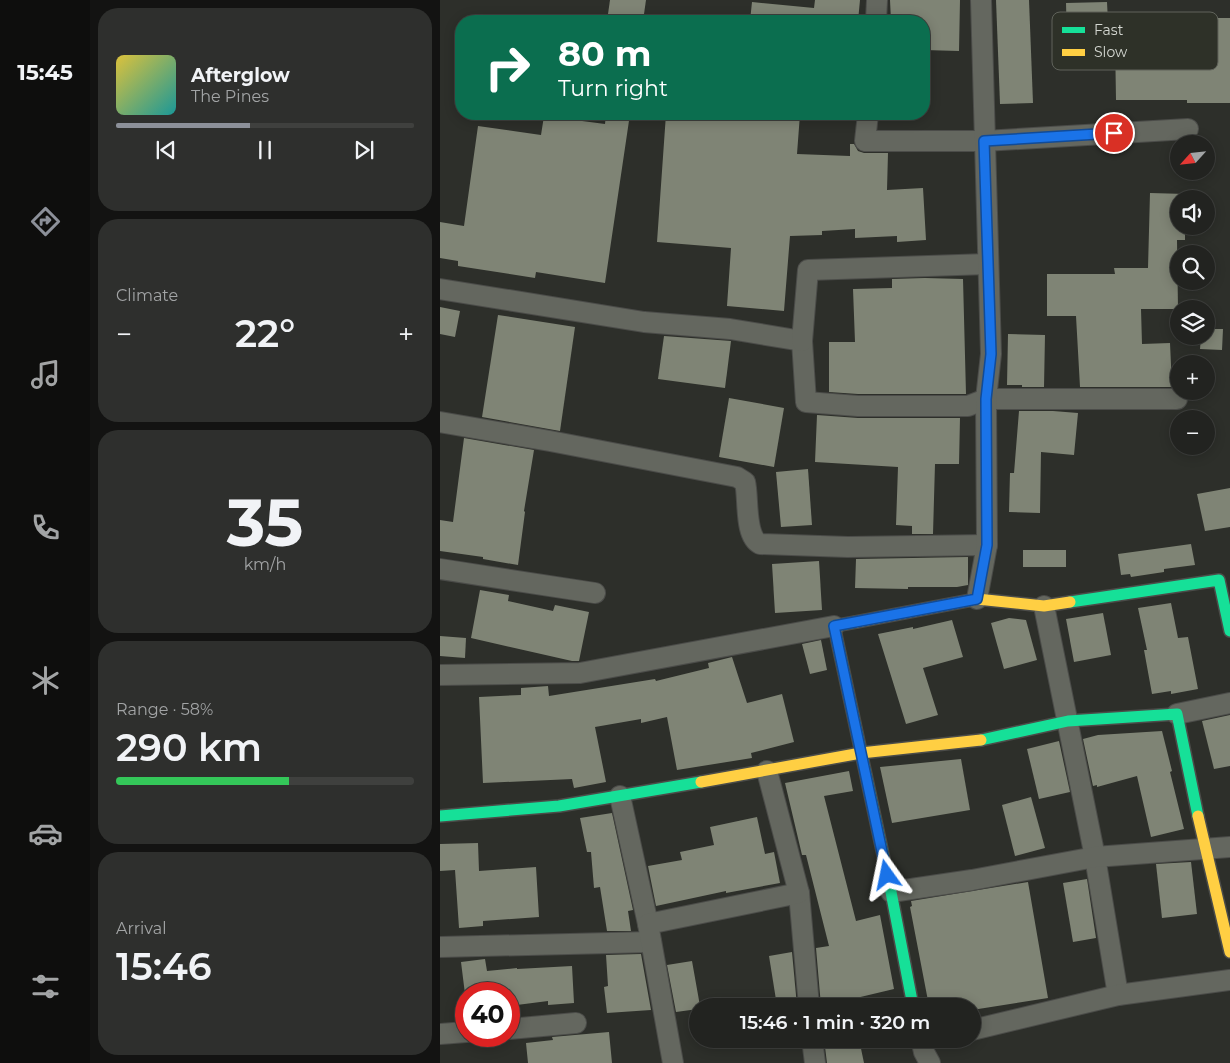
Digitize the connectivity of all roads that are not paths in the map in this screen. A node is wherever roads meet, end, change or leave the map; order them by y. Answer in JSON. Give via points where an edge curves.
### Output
{"nodes":[{"id":1,"x":877,"y":0,"type":"edge"},
{"id":2,"x":981,"y":0,"type":"edge"},
{"id":3,"x":876,"y":15,"type":"edge"},
{"id":4,"x":867,"y":120,"type":"edge"},
{"id":5,"x":1188,"y":129,"type":"dead end"},
{"id":6,"x":984,"y":141,"type":"junction"},
{"id":7,"x":988,"y":264,"type":"junction"},
{"id":8,"x":440,"y":289,"type":"edge"},
{"id":9,"x":802,"y":341,"type":"junction"},
{"id":10,"x":986,"y":399,"type":"junction"},
{"id":11,"x":1170,"y":399,"type":"edge"},
{"id":12,"x":440,"y":422,"type":"edge"},
{"id":13,"x":987,"y":545,"type":"junction"},
{"id":14,"x":440,"y":568,"type":"edge"},
{"id":15,"x":595,"y":594,"type":"dead end"},
{"id":16,"x":977,"y":599,"type":"junction"},
{"id":17,"x":1044,"y":606,"type":"junction"},
{"id":18,"x":834,"y":626,"type":"junction"},
{"id":19,"x":1230,"y":631,"type":"edge"},
{"id":20,"x":440,"y":675,"type":"edge"},
{"id":21,"x":1230,"y":703,"type":"edge"},
{"id":22,"x":1177,"y":714,"type":"junction"},
{"id":23,"x":1068,"y":721,"type":"junction"},
{"id":24,"x":861,"y":753,"type":"junction"},
{"id":25,"x":767,"y":771,"type":"junction"},
{"id":26,"x":620,"y":796,"type":"junction"},
{"id":27,"x":440,"y":816,"type":"edge"},
{"id":28,"x":1230,"y":847,"type":"edge"},
{"id":29,"x":1205,"y":849,"type":"junction"},
{"id":30,"x":1094,"y":857,"type":"junction"},
{"id":31,"x":891,"y":892,"type":"junction"},
{"id":32,"x":798,"y":893,"type":"junction"},
{"id":33,"x":650,"y":933,"type":"junction"},
{"id":34,"x":440,"y":947,"type":"edge"},
{"id":35,"x":1230,"y":952,"type":"edge"},
{"id":36,"x":1230,"y":980,"type":"edge"},
{"id":37,"x":1118,"y":995,"type":"junction"},
{"id":38,"x":809,"y":998,"type":"edge"},
{"id":39,"x":911,"y":998,"type":"edge"},
{"id":40,"x":576,"y":1023,"type":"dead end"},
{"id":41,"x":520,"y":1028,"type":"edge"},
{"id":42,"x":981,"y":1028,"type":"edge"},
{"id":43,"x":455,"y":1033,"type":"edge"},
{"id":44,"x":440,"y":1034,"type":"edge"},
{"id":45,"x":813,"y":1048,"type":"edge"},
{"id":46,"x":673,"y":1063,"type":"edge"},
{"id":47,"x":815,"y":1063,"type":"edge"}],
"edges":[{"from":1,"to":3,"type":"street"},
{"from":2,"to":6,"type":"street"},
{"from":4,"to":6,"type":"street","via":[[865,141]]},
{"from":5,"to":6,"type":"street"},
{"from":6,"to":7,"type":"street"},
{"from":7,"to":9,"type":"street","via":[[808,270]]},
{"from":7,"to":10,"type":"street","via":[[991,354]]},
{"from":8,"to":9,"type":"street","via":[[644,322]]},
{"from":9,"to":10,"type":"street","via":[[806,402],[858,406],[968,406]]},
{"from":10,"to":11,"type":"street"},
{"from":10,"to":13,"type":"street"},
{"from":12,"to":13,"type":"street","via":[[737,478],[744,482],[750,532],[755,542],[760,544],[848,547]]},
{"from":13,"to":16,"type":"street"},
{"from":14,"to":15,"type":"street"},
{"from":16,"to":17,"type":"street"},
{"from":16,"to":18,"type":"street"},
{"from":17,"to":19,"type":"street","via":[[1219,580]]},
{"from":17,"to":23,"type":"street"},
{"from":18,"to":20,"type":"street","via":[[580,673]]},
{"from":18,"to":24,"type":"street"},
{"from":21,"to":22,"type":"street"},
{"from":22,"to":23,"type":"street"},
{"from":22,"to":29,"type":"street"},
{"from":23,"to":24,"type":"street","via":[[971,742]]},
{"from":23,"to":30,"type":"street"},
{"from":24,"to":25,"type":"street"},
{"from":24,"to":31,"type":"street"},
{"from":25,"to":26,"type":"street"},
{"from":25,"to":32,"type":"street"},
{"from":26,"to":27,"type":"street","via":[[559,806]]},
{"from":26,"to":33,"type":"street"},
{"from":28,"to":29,"type":"street"},
{"from":29,"to":30,"type":"street"},
{"from":29,"to":35,"type":"street"},
{"from":30,"to":31,"type":"street"},
{"from":30,"to":37,"type":"street"},
{"from":31,"to":39,"type":"street"},
{"from":32,"to":33,"type":"street"},
{"from":32,"to":38,"type":"street"},
{"from":33,"to":34,"type":"street"},
{"from":33,"to":46,"type":"street"},
{"from":36,"to":37,"type":"street"},
{"from":37,"to":42,"type":"street"},
{"from":40,"to":41,"type":"street"},
{"from":43,"to":44,"type":"street"},
{"from":45,"to":47,"type":"street"}]}
